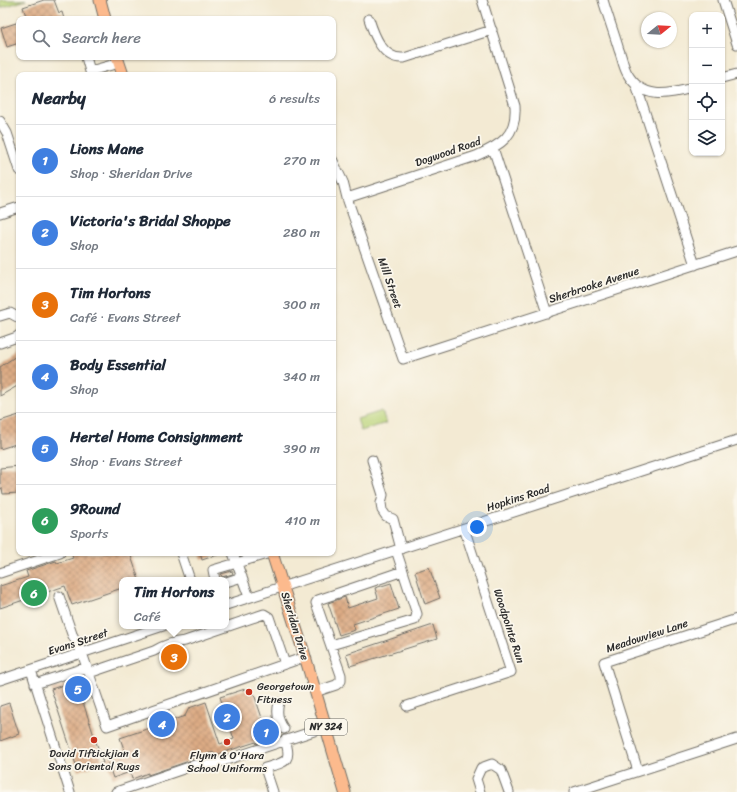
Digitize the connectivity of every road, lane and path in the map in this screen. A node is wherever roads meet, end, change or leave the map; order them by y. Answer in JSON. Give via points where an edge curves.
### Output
{"nodes":[{"id":1,"x":100,"y":0,"type":"edge"},
{"id":2,"x":482,"y":0,"type":"edge"},
{"id":3,"x":603,"y":0,"type":"edge"},
{"id":4,"x":723,"y":0,"type":"edge"},
{"id":5,"x":104,"y":16,"type":"edge"},
{"id":6,"x":369,"y":19,"type":"dead end"},
{"id":7,"x":492,"y":30,"type":"junction"},
{"id":8,"x":737,"y":44,"type":"edge"},
{"id":9,"x":87,"y":60,"type":"edge"},
{"id":10,"x":118,"y":60,"type":"edge"},
{"id":11,"x":91,"y":72,"type":"edge"},
{"id":12,"x":93,"y":72,"type":"edge"},
{"id":13,"x":122,"y":72,"type":"edge"},
{"id":14,"x":737,"y":74,"type":"edge"},
{"id":15,"x":725,"y":77,"type":"edge"},
{"id":16,"x":636,"y":85,"type":"junction"},
{"id":17,"x":689,"y":89,"type":"edge"},
{"id":18,"x":0,"y":121,"type":"edge"},
{"id":19,"x":493,"y":148,"type":"junction"},
{"id":20,"x":16,"y":161,"type":"edge"},
{"id":21,"x":336,"y":167,"type":"edge"},
{"id":22,"x":347,"y":198,"type":"junction"},
{"id":23,"x":16,"y":208,"type":"edge"},
{"id":24,"x":0,"y":213,"type":"edge"},
{"id":25,"x":737,"y":251,"type":"edge"},
{"id":26,"x":695,"y":265,"type":"junction"},
{"id":27,"x":547,"y":313,"type":"junction"},
{"id":28,"x":0,"y":316,"type":"edge"},
{"id":29,"x":16,"y":316,"type":"edge"},
{"id":30,"x":16,"y":337,"type":"edge"},
{"id":31,"x":458,"y":341,"type":"joint"},
{"id":32,"x":0,"y":343,"type":"edge"},
{"id":33,"x":737,"y":440,"type":"edge"},
{"id":34,"x":372,"y":460,"type":"dead end"},
{"id":35,"x":464,"y":528,"type":"junction"},
{"id":36,"x":399,"y":549,"type":"junction"},
{"id":37,"x":51,"y":556,"type":"edge"},
{"id":38,"x":183,"y":556,"type":"edge"},
{"id":39,"x":234,"y":556,"type":"edge"},
{"id":40,"x":249,"y":556,"type":"edge"},
{"id":41,"x":272,"y":556,"type":"edge"},
{"id":42,"x":236,"y":563,"type":"junction"},
{"id":43,"x":403,"y":571,"type":"junction"},
{"id":44,"x":0,"y":573,"type":"edge"},
{"id":45,"x":189,"y":577,"type":"edge"},
{"id":46,"x":214,"y":577,"type":"edge"},
{"id":47,"x":242,"y":577,"type":"junction"},
{"id":48,"x":229,"y":581,"type":"edge"},
{"id":49,"x":283,"y":586,"type":"junction"},
{"id":50,"x":59,"y":596,"type":"dead end"},
{"id":51,"x":249,"y":597,"type":"junction"},
{"id":52,"x":229,"y":604,"type":"edge"},
{"id":53,"x":737,"y":620,"type":"edge"},
{"id":54,"x":229,"y":623,"type":"edge"},
{"id":55,"x":154,"y":629,"type":"edge"},
{"id":56,"x":205,"y":630,"type":"edge"},
{"id":57,"x":185,"y":641,"type":"junction"},
{"id":58,"x":330,"y":646,"type":"junction"},
{"id":59,"x":177,"y":647,"type":"tunnel mouth"},
{"id":60,"x":154,"y":651,"type":"junction"},
{"id":61,"x":165,"y":651,"type":"tunnel mouth"},
{"id":62,"x":82,"y":653,"type":"junction"},
{"id":63,"x":305,"y":657,"type":"junction"},
{"id":64,"x":285,"y":664,"type":"junction"},
{"id":65,"x":31,"y":670,"type":"junction"},
{"id":66,"x":88,"y":670,"type":"junction"},
{"id":67,"x":0,"y":680,"type":"edge"},
{"id":68,"x":35,"y":684,"type":"junction"},
{"id":69,"x":315,"y":692,"type":"junction"},
{"id":70,"x":407,"y":706,"type":"dead end"},
{"id":71,"x":283,"y":722,"type":"junction"},
{"id":72,"x":326,"y":727,"type":"junction"},
{"id":73,"x":737,"y":739,"type":"edge"},
{"id":74,"x":286,"y":740,"type":"junction"},
{"id":75,"x":638,"y":771,"type":"junction"},
{"id":76,"x":70,"y":792,"type":"edge"},
{"id":77,"x":116,"y":792,"type":"edge"},
{"id":78,"x":273,"y":792,"type":"edge"},
{"id":79,"x":345,"y":792,"type":"edge"},
{"id":80,"x":480,"y":792,"type":"edge"},
{"id":81,"x":509,"y":792,"type":"edge"},
{"id":82,"x":574,"y":792,"type":"edge"}],
"edges":[{"from":1,"to":5,"type":"main road"},
{"from":2,"to":7,"type":"street","name":"Dogwood Road"},
{"from":3,"to":16,"type":"street","via":[[626,71]]},
{"from":4,"to":8,"type":"street"},
{"from":6,"to":7,"type":"street","via":[[374,35],[388,54],[398,59]]},
{"from":7,"to":19,"type":"street","name":"Dogwood Road","via":[[516,106],[512,129],[504,141]]},
{"from":9,"to":11,"type":"street"},
{"from":10,"to":12,"type":"street"},
{"from":10,"to":13,"type":"main road"},
{"from":14,"to":15,"type":"street"},
{"from":16,"to":17,"type":"street","via":[[660,94]]},
{"from":16,"to":26,"type":"street"},
{"from":18,"to":20,"type":"street","via":[[7,133]]},
{"from":19,"to":22,"type":"street","name":"Dogwood Road","via":[[476,156]]},
{"from":19,"to":27,"type":"street"},
{"from":21,"to":22,"type":"street","name":"Mill Street"},
{"from":22,"to":31,"type":"street","name":"Mill Street","via":[[403,359]]},
{"from":23,"to":24,"type":"street"},
{"from":25,"to":26,"type":"street","name":"Sherbrooke Avenue"},
{"from":26,"to":27,"type":"street","name":"Sherbrooke Avenue"},
{"from":27,"to":31,"type":"street","name":"Sherbrooke Avenue"},
{"from":28,"to":29,"type":"street","via":[[10,313]]},
{"from":30,"to":32,"type":"street"},
{"from":33,"to":35,"type":"street","name":"Hopkins Road"},
{"from":34,"to":36,"type":"street","via":[[383,495],[382,510],[386,516],[393,519]]},
{"from":35,"to":36,"type":"street","name":"Hopkins Road"},
{"from":35,"to":70,"type":"street","name":"Woodpointe Run","via":[[511,672]]},
{"from":36,"to":43,"type":"street"},
{"from":36,"to":49,"type":"street","name":"Hopkins Road"},
{"from":37,"to":44,"type":"street"},
{"from":38,"to":45,"type":"street"},
{"from":39,"to":42,"type":"street"},
{"from":40,"to":42,"type":"street"},
{"from":41,"to":49,"type":"main road","name":"Sheridan Drive","number":"NY 324"},
{"from":42,"to":46,"type":"street","via":[[213,570]]},
{"from":42,"to":47,"type":"street"},
{"from":43,"to":58,"type":"street","via":[[318,600],[316,604]]},
{"from":43,"to":58,"type":"street","via":[[417,614],[415,620]]},
{"from":47,"to":48,"type":"street"},
{"from":47,"to":51,"type":"street"},
{"from":49,"to":51,"type":"street"},
{"from":49,"to":63,"type":"main road","name":"Sheridan Drive","number":"NY 324"},
{"from":50,"to":62,"type":"street","via":[[72,634]]},
{"from":51,"to":52,"type":"street"},
{"from":53,"to":75,"type":"street","name":"Meadowview Lane","via":[[604,662]]},
{"from":54,"to":64,"type":"street","via":[[267,615]]},
{"from":55,"to":62,"type":"street","name":"Evans Street"},
{"from":56,"to":57,"type":"street"},
{"from":57,"to":59,"type":"street"},
{"from":57,"to":60,"type":"street","via":[[175,641]]},
{"from":58,"to":69,"type":"street","via":[[341,681],[336,686]]},
{"from":60,"to":61,"type":"street"},
{"from":60,"to":66,"type":"street"},
{"from":62,"to":65,"type":"street","name":"Evans Street"},
{"from":62,"to":66,"type":"street"},
{"from":63,"to":64,"type":"street"},
{"from":63,"to":69,"type":"main road","name":"Sheridan Drive","number":"NY 324"},
{"from":64,"to":66,"type":"street","via":[[106,726]]},
{"from":65,"to":67,"type":"street","name":"Evans Street"},
{"from":65,"to":68,"type":"street"},
{"from":66,"to":68,"type":"street"},
{"from":68,"to":76,"type":"street"},
{"from":69,"to":72,"type":"main road","name":"Sheridan Drive","number":"NY 324"},
{"from":71,"to":71,"type":"street","via":[[280,700],[277,710],[281,724]]},
{"from":71,"to":74,"type":"street"},
{"from":72,"to":74,"type":"street"},
{"from":72,"to":79,"type":"main road","name":"Sheridan Drive","number":"NY 324"},
{"from":73,"to":75,"type":"street"},
{"from":74,"to":77,"type":"street","via":[[211,764],[195,765]]},
{"from":74,"to":78,"type":"street","via":[[289,753],[287,758],[265,768]]},
{"from":75,"to":82,"type":"street"},
{"from":80,"to":81,"type":"street","via":[[476,778],[481,768],[492,764],[501,770]]}]}
